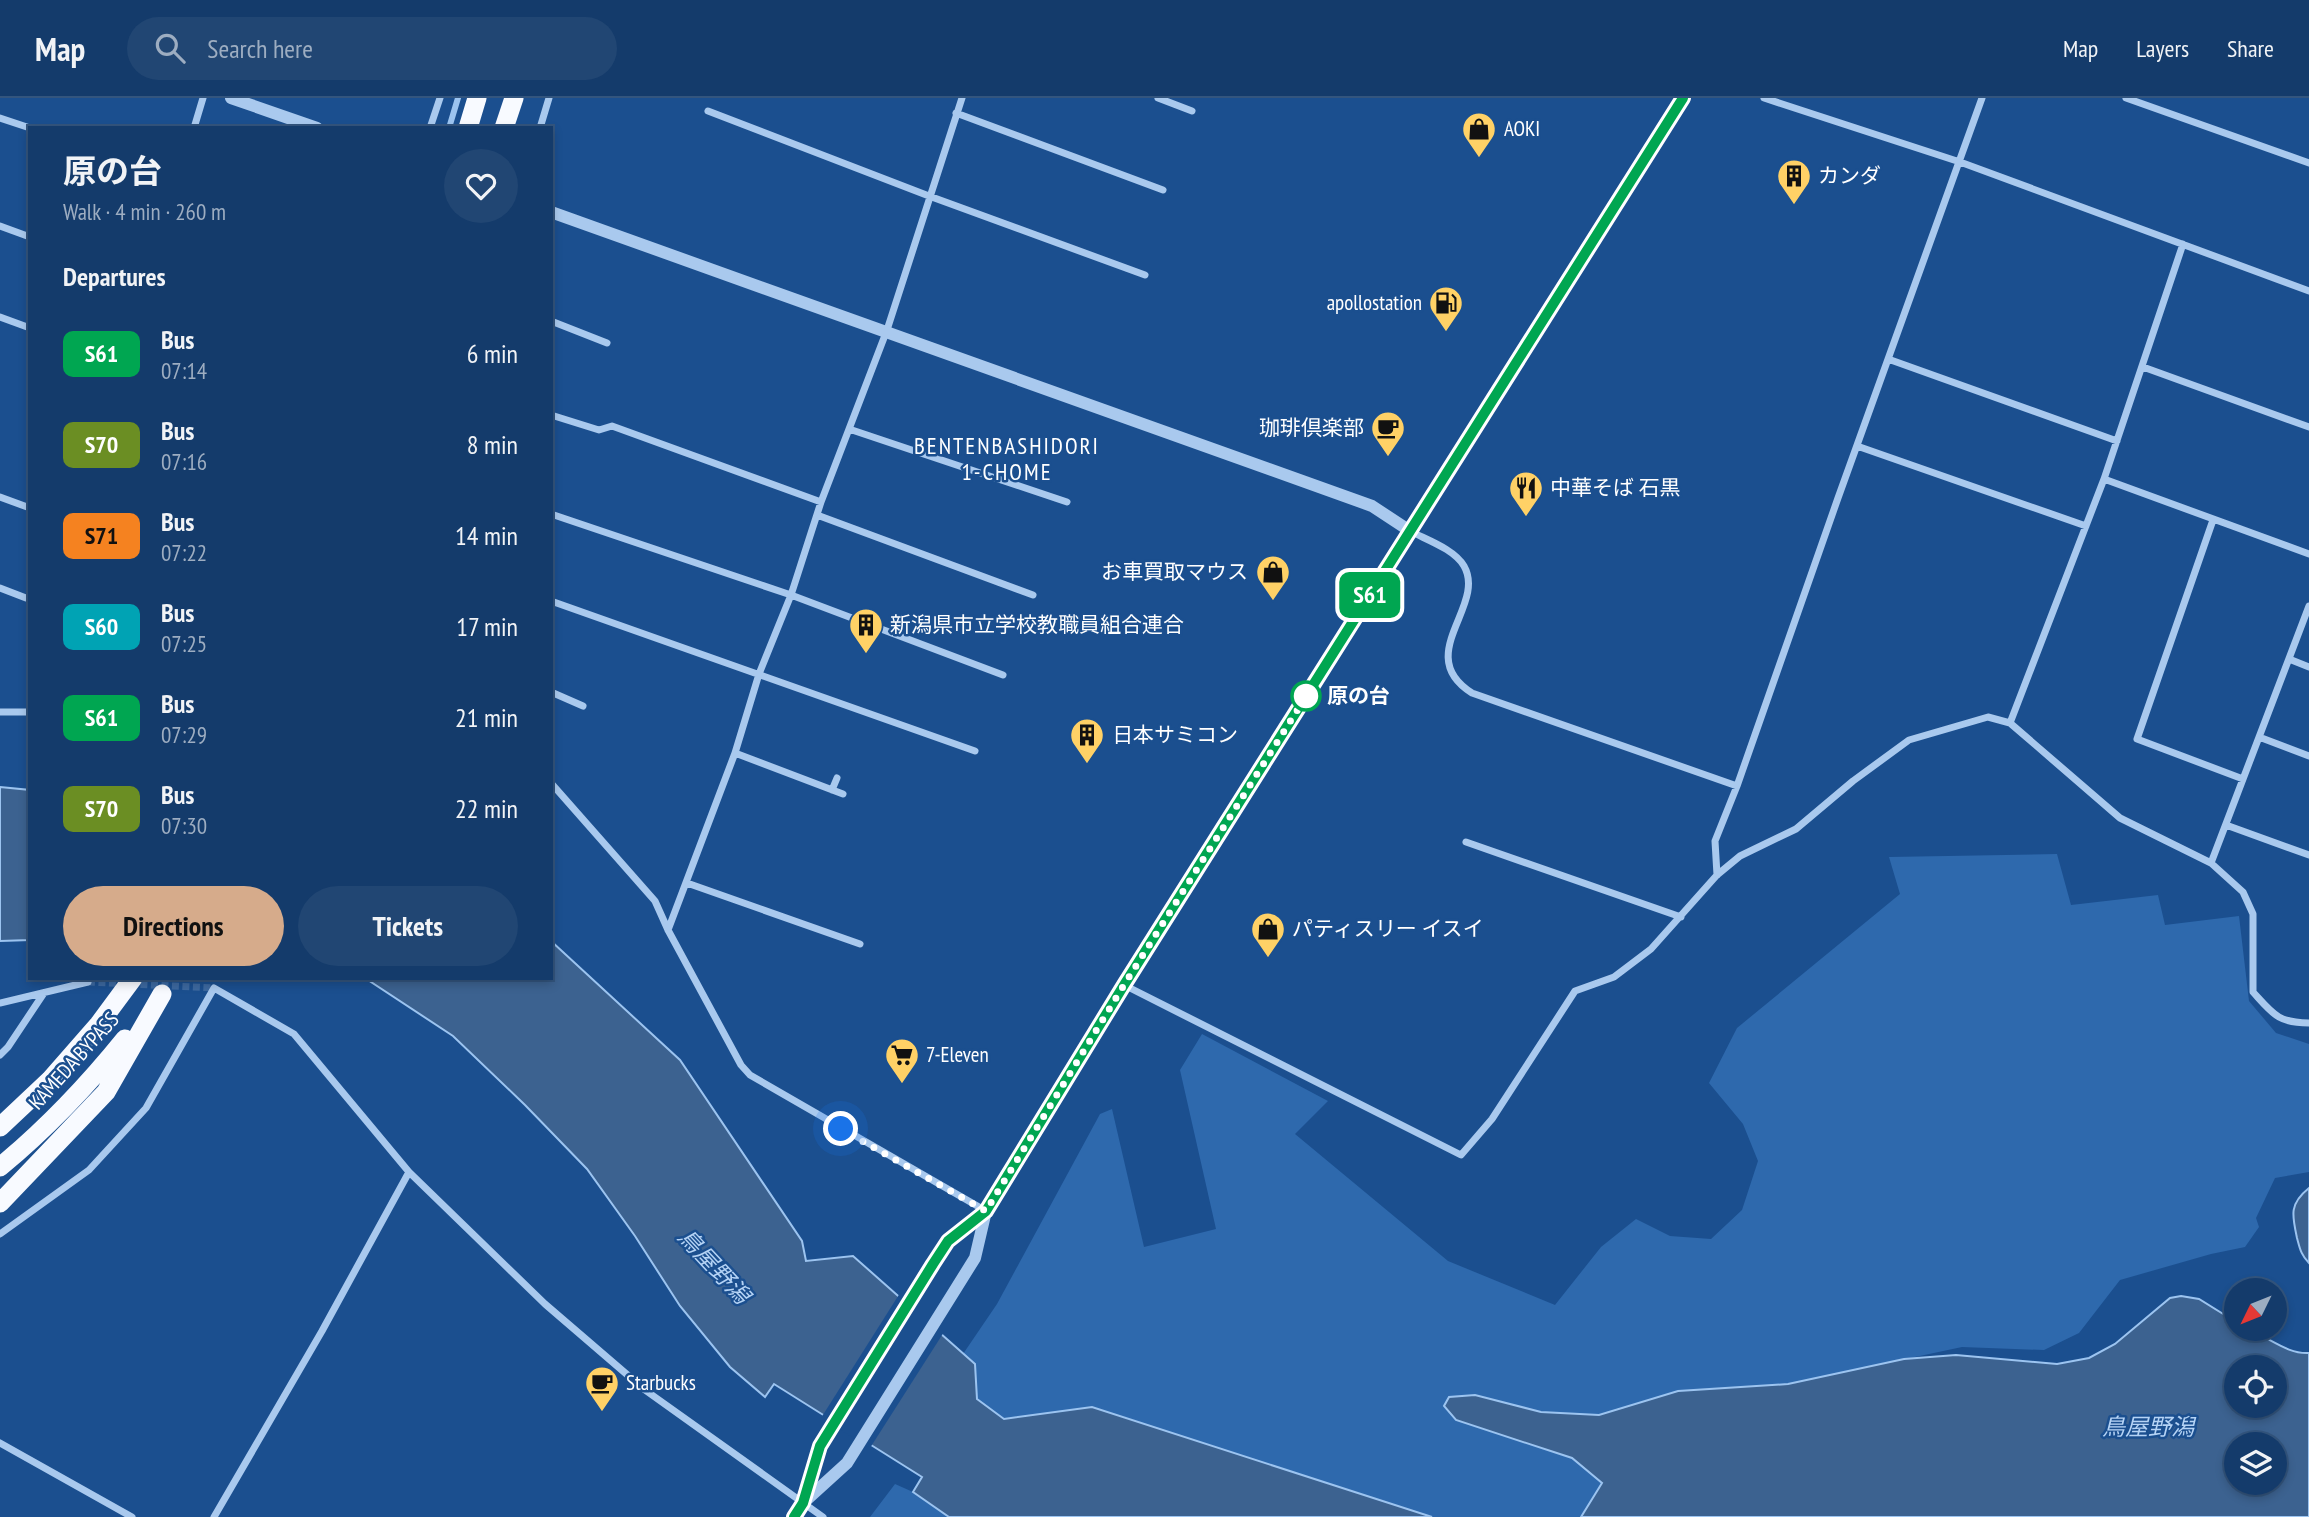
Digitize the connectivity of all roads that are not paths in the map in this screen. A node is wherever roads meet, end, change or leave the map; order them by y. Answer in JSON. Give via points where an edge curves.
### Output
{"nodes":[{"id":1,"x":203,"y":98,"type":"edge"},
{"id":2,"x":231,"y":98,"type":"edge"},
{"id":3,"x":440,"y":98,"type":"edge"},
{"id":4,"x":477,"y":98,"type":"edge"},
{"id":5,"x":514,"y":98,"type":"edge"},
{"id":6,"x":549,"y":98,"type":"edge"},
{"id":7,"x":962,"y":98,"type":"edge"},
{"id":8,"x":1158,"y":98,"type":"edge"},
{"id":9,"x":1683,"y":98,"type":"edge"},
{"id":10,"x":1764,"y":98,"type":"edge"},
{"id":11,"x":1982,"y":98,"type":"edge"},
{"id":12,"x":2126,"y":98,"type":"edge"},
{"id":13,"x":708,"y":110,"type":"dead end"},
{"id":14,"x":1192,"y":111,"type":"dead end"},
{"id":15,"x":956,"y":113,"type":"junction"},
{"id":16,"x":0,"y":118,"type":"edge"},
{"id":17,"x":195,"y":126,"type":"edge"},
{"id":18,"x":311,"y":126,"type":"edge"},
{"id":19,"x":431,"y":126,"type":"edge"},
{"id":20,"x":469,"y":126,"type":"edge"},
{"id":21,"x":505,"y":126,"type":"edge"},
{"id":22,"x":541,"y":126,"type":"edge"},
{"id":23,"x":28,"y":127,"type":"edge"},
{"id":24,"x":1960,"y":162,"type":"junction"},
{"id":25,"x":2309,"y":163,"type":"edge"},
{"id":26,"x":1163,"y":190,"type":"dead end"},
{"id":27,"x":929,"y":196,"type":"junction"},
{"id":28,"x":553,"y":213,"type":"edge"},
{"id":29,"x":0,"y":226,"type":"edge"},
{"id":30,"x":28,"y":236,"type":"edge"},
{"id":31,"x":2183,"y":244,"type":"junction"},
{"id":32,"x":1145,"y":275,"type":"dead end"},
{"id":33,"x":2309,"y":291,"type":"edge"},
{"id":34,"x":0,"y":317,"type":"edge"},
{"id":35,"x":553,"y":322,"type":"edge"},
{"id":36,"x":28,"y":327,"type":"edge"},
{"id":37,"x":887,"y":330,"type":"junction"},
{"id":38,"x":607,"y":342,"type":"dead end"},
{"id":39,"x":1888,"y":359,"type":"junction"},
{"id":40,"x":2143,"y":367,"type":"junction"},
{"id":41,"x":553,"y":416,"type":"edge"},
{"id":42,"x":2309,"y":427,"type":"edge"},
{"id":43,"x":849,"y":429,"type":"junction"},
{"id":44,"x":2117,"y":441,"type":"junction"},
{"id":45,"x":1857,"y":446,"type":"junction"},
{"id":46,"x":2104,"y":479,"type":"junction"},
{"id":47,"x":0,"y":497,"type":"edge"},
{"id":48,"x":821,"y":502,"type":"junction"},
{"id":49,"x":1067,"y":502,"type":"dead end"},
{"id":50,"x":28,"y":507,"type":"edge"},
{"id":51,"x":553,"y":515,"type":"edge"},
{"id":52,"x":817,"y":515,"type":"junction"},
{"id":53,"x":2213,"y":520,"type":"junction"},
{"id":54,"x":2086,"y":526,"type":"junction"},
{"id":55,"x":1410,"y":531,"type":"junction"},
{"id":56,"x":2309,"y":554,"type":"edge"},
{"id":57,"x":0,"y":588,"type":"edge"},
{"id":58,"x":791,"y":595,"type":"junction"},
{"id":59,"x":1033,"y":595,"type":"dead end"},
{"id":60,"x":26,"y":598,"type":"dead end"},
{"id":61,"x":553,"y":602,"type":"edge"},
{"id":62,"x":2309,"y":606,"type":"edge"},
{"id":63,"x":2288,"y":659,"type":"junction"},
{"id":64,"x":2309,"y":667,"type":"edge"},
{"id":65,"x":759,"y":674,"type":"junction"},
{"id":66,"x":1003,"y":675,"type":"dead end"},
{"id":67,"x":553,"y":693,"type":"edge"},
{"id":68,"x":583,"y":706,"type":"dead end"},
{"id":69,"x":0,"y":712,"type":"edge"},
{"id":70,"x":28,"y":712,"type":"edge"},
{"id":71,"x":2010,"y":723,"type":"junction"},
{"id":72,"x":2259,"y":737,"type":"junction"},
{"id":73,"x":975,"y":751,"type":"dead end"},
{"id":74,"x":735,"y":754,"type":"junction"},
{"id":75,"x":2309,"y":756,"type":"edge"},
{"id":76,"x":837,"y":778,"type":"dead end"},
{"id":77,"x":2243,"y":779,"type":"junction"},
{"id":78,"x":553,"y":785,"type":"edge"},
{"id":79,"x":1737,"y":786,"type":"junction"},
{"id":80,"x":832,"y":790,"type":"junction"},
{"id":81,"x":844,"y":794,"type":"dead end"},
{"id":82,"x":2226,"y":825,"type":"junction"},
{"id":83,"x":1466,"y":842,"type":"dead end"},
{"id":84,"x":2309,"y":855,"type":"edge"},
{"id":85,"x":2211,"y":863,"type":"junction"},
{"id":86,"x":1717,"y":875,"type":"junction"},
{"id":87,"x":687,"y":883,"type":"junction"},
{"id":88,"x":1681,"y":916,"type":"junction"},
{"id":89,"x":668,"y":930,"type":"junction"},
{"id":90,"x":860,"y":944,"type":"dead end"},
{"id":91,"x":132,"y":980,"type":"edge"},
{"id":92,"x":88,"y":982,"type":"dead end"},
{"id":93,"x":1124,"y":985,"type":"junction"},
{"id":94,"x":168,"y":986,"type":"edge"},
{"id":95,"x":44,"y":992,"type":"junction"},
{"id":96,"x":0,"y":1003,"type":"edge"},
{"id":97,"x":2309,"y":1023,"type":"edge"},
{"id":98,"x":0,"y":1055,"type":"edge"},
{"id":99,"x":0,"y":1127,"type":"edge"},
{"id":100,"x":0,"y":1167,"type":"edge"},
{"id":101,"x":409,"y":1172,"type":"junction"},
{"id":102,"x":0,"y":1203,"type":"edge"},
{"id":103,"x":986,"y":1211,"type":"junction"},
{"id":104,"x":0,"y":1234,"type":"edge"},
{"id":105,"x":0,"y":1443,"type":"edge"},
{"id":106,"x":803,"y":1503,"type":"junction"},
{"id":107,"x":132,"y":1517,"type":"edge"},
{"id":108,"x":214,"y":1517,"type":"edge"},
{"id":109,"x":794,"y":1517,"type":"edge"},
{"id":110,"x":823,"y":1517,"type":"edge"}],
"edges":[{"from":1,"to":17,"type":"street"},
{"from":2,"to":18,"type":"street"},
{"from":3,"to":19,"type":"street"},
{"from":4,"to":20,"type":"highway"},
{"from":5,"to":21,"type":"highway"},
{"from":6,"to":22,"type":"street"},
{"from":7,"to":15,"type":"street"},
{"from":8,"to":14,"type":"street"},
{"from":9,"to":55,"type":"street"},
{"from":10,"to":24,"type":"street"},
{"from":11,"to":24,"type":"street"},
{"from":12,"to":25,"type":"street"},
{"from":13,"to":27,"type":"street"},
{"from":15,"to":26,"type":"street"},
{"from":15,"to":27,"type":"street"},
{"from":16,"to":23,"type":"street"},
{"from":24,"to":31,"type":"street"},
{"from":24,"to":39,"type":"street"},
{"from":27,"to":32,"type":"street"},
{"from":27,"to":37,"type":"street"},
{"from":28,"to":37,"type":"street"},
{"from":29,"to":30,"type":"street"},
{"from":31,"to":33,"type":"street"},
{"from":31,"to":40,"type":"street"},
{"from":34,"to":36,"type":"street"},
{"from":35,"to":38,"type":"street"},
{"from":37,"to":43,"type":"street"},
{"from":37,"to":55,"type":"street","via":[[1372,506]]},
{"from":39,"to":44,"type":"street"},
{"from":39,"to":45,"type":"street"},
{"from":40,"to":42,"type":"street"},
{"from":40,"to":44,"type":"street"},
{"from":41,"to":48,"type":"street","via":[[599,430],[612,426]]},
{"from":43,"to":48,"type":"street"},
{"from":43,"to":49,"type":"street"},
{"from":44,"to":46,"type":"street"},
{"from":45,"to":54,"type":"street"},
{"from":45,"to":79,"type":"street"},
{"from":46,"to":53,"type":"street"},
{"from":46,"to":54,"type":"street"},
{"from":47,"to":50,"type":"street"},
{"from":48,"to":52,"type":"street"},
{"from":51,"to":58,"type":"street"},
{"from":52,"to":58,"type":"street"},
{"from":52,"to":59,"type":"street"},
{"from":53,"to":56,"type":"street"},
{"from":53,"to":77,"type":"street","via":[[2137,739]]},
{"from":54,"to":71,"type":"street"},
{"from":55,"to":79,"type":"street","via":[[1455,556],[1468,575],[1449,650],[1453,676],[1461,686]]},
{"from":55,"to":93,"type":"street"},
{"from":57,"to":60,"type":"street"},
{"from":58,"to":65,"type":"street"},
{"from":58,"to":66,"type":"street"},
{"from":61,"to":65,"type":"street"},
{"from":62,"to":63,"type":"street"},
{"from":63,"to":64,"type":"street"},
{"from":63,"to":72,"type":"street"},
{"from":65,"to":73,"type":"street"},
{"from":65,"to":74,"type":"street"},
{"from":67,"to":68,"type":"street"},
{"from":69,"to":70,"type":"street"},
{"from":71,"to":85,"type":"street","via":[[2120,818]]},
{"from":71,"to":86,"type":"street","via":[[1988,718],[1909,740],[1796,829],[1740,856]]},
{"from":72,"to":75,"type":"street"},
{"from":72,"to":77,"type":"street"},
{"from":74,"to":80,"type":"street"},
{"from":74,"to":87,"type":"street"},
{"from":76,"to":80,"type":"street"},
{"from":77,"to":82,"type":"street"},
{"from":78,"to":89,"type":"street","via":[[655,901]]},
{"from":79,"to":86,"type":"street","via":[[1715,841]]},
{"from":80,"to":81,"type":"street"},
{"from":82,"to":84,"type":"street"},
{"from":82,"to":85,"type":"street"},
{"from":83,"to":88,"type":"street"},
{"from":85,"to":97,"type":"street","via":[[2243,892],[2253,914],[2253,992],[2273,1014],[2290,1023]]},
{"from":86,"to":88,"type":"street"},
{"from":87,"to":89,"type":"street"},
{"from":87,"to":90,"type":"street"},
{"from":88,"to":93,"type":"street","via":[[1651,949],[1614,977],[1575,991],[1492,1119],[1461,1155]]},
{"from":89,"to":103,"type":"street","via":[[750,1075]]},
{"from":91,"to":99,"type":"highway","name":"KAMEDA BYPASS","via":[[50,1080]]},
{"from":92,"to":95,"type":"street"},
{"from":93,"to":103,"type":"street"},
{"from":94,"to":100,"type":"highway","name":"KAMEDA BYPASS","via":[[89,1084]]},
{"from":94,"to":102,"type":"highway","via":[[106,1092]]},
{"from":95,"to":96,"type":"street"},
{"from":95,"to":98,"type":"street"},
{"from":101,"to":104,"type":"street","via":[[294,1034],[214,988],[146,1108],[89,1170]]},
{"from":101,"to":106,"type":"street","via":[[545,1304],[645,1390]]},
{"from":101,"to":108,"type":"street"},
{"from":103,"to":106,"type":"street","via":[[975,1258],[847,1463]]},
{"from":103,"to":106,"type":"street","via":[[948,1241],[820,1446]]},
{"from":105,"to":107,"type":"street"},
{"from":106,"to":109,"type":"street"},
{"from":106,"to":110,"type":"street"}]}
